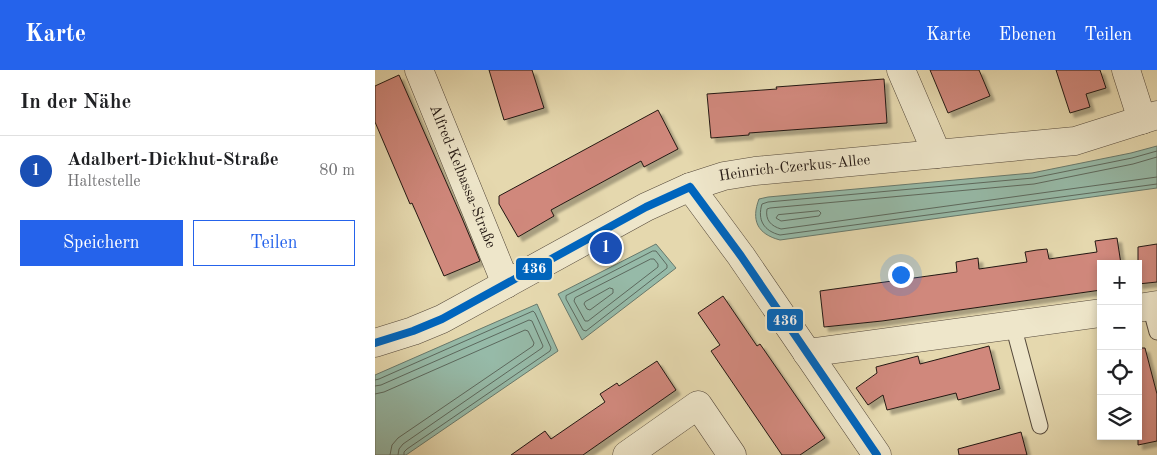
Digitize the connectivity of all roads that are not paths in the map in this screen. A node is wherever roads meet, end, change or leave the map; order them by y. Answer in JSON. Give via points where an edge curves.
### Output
{"nodes":[{"id":1,"x":419,"y":70,"type":"edge"},
{"id":2,"x":901,"y":70,"type":"edge"},
{"id":3,"x":1126,"y":70,"type":"edge"},
{"id":4,"x":1149,"y":118,"type":"edge"},
{"id":5,"x":937,"y":154,"type":"junction"},
{"id":6,"x":690,"y":187,"type":"junction"},
{"id":7,"x":505,"y":284,"type":"junction"},
{"id":8,"x":1149,"y":306,"type":"edge"},
{"id":9,"x":1097,"y":314,"type":"edge"},
{"id":10,"x":1013,"y":325,"type":"junction"},
{"id":11,"x":1157,"y":332,"type":"edge"},
{"id":12,"x":375,"y":343,"type":"edge"},
{"id":13,"x":807,"y":352,"type":"junction"},
{"id":14,"x":1040,"y":426,"type":"dead end"},
{"id":15,"x":627,"y":455,"type":"edge"},
{"id":16,"x":732,"y":455,"type":"edge"},
{"id":17,"x":877,"y":455,"type":"edge"}],
"edges":[{"from":1,"to":7,"type":"street","name":"Alfred-Kelbassa-Straße"},
{"from":2,"to":5,"type":"street"},
{"from":3,"to":4,"type":"street"},
{"from":4,"to":5,"type":"street","name":"Heinrich-Czerkus-Allee","via":[[1075,141]]},
{"from":5,"to":6,"type":"street","name":"Heinrich-Czerkus-Allee","via":[[755,171],[723,176]]},
{"from":6,"to":7,"type":"street","name":"Heinrich-Czerkus-Allee","via":[[646,207]]},
{"from":6,"to":13,"type":"street"},
{"from":7,"to":12,"type":"street","name":"Heinrich-Czerkus-Allee","via":[[442,319]]},
{"from":8,"to":11,"type":"lane"},
{"from":9,"to":10,"type":"street"},
{"from":10,"to":13,"type":"street"},
{"from":10,"to":14,"type":"lane"},
{"from":13,"to":17,"type":"street"},
{"from":15,"to":16,"type":"street","via":[[698,405]]}]}
